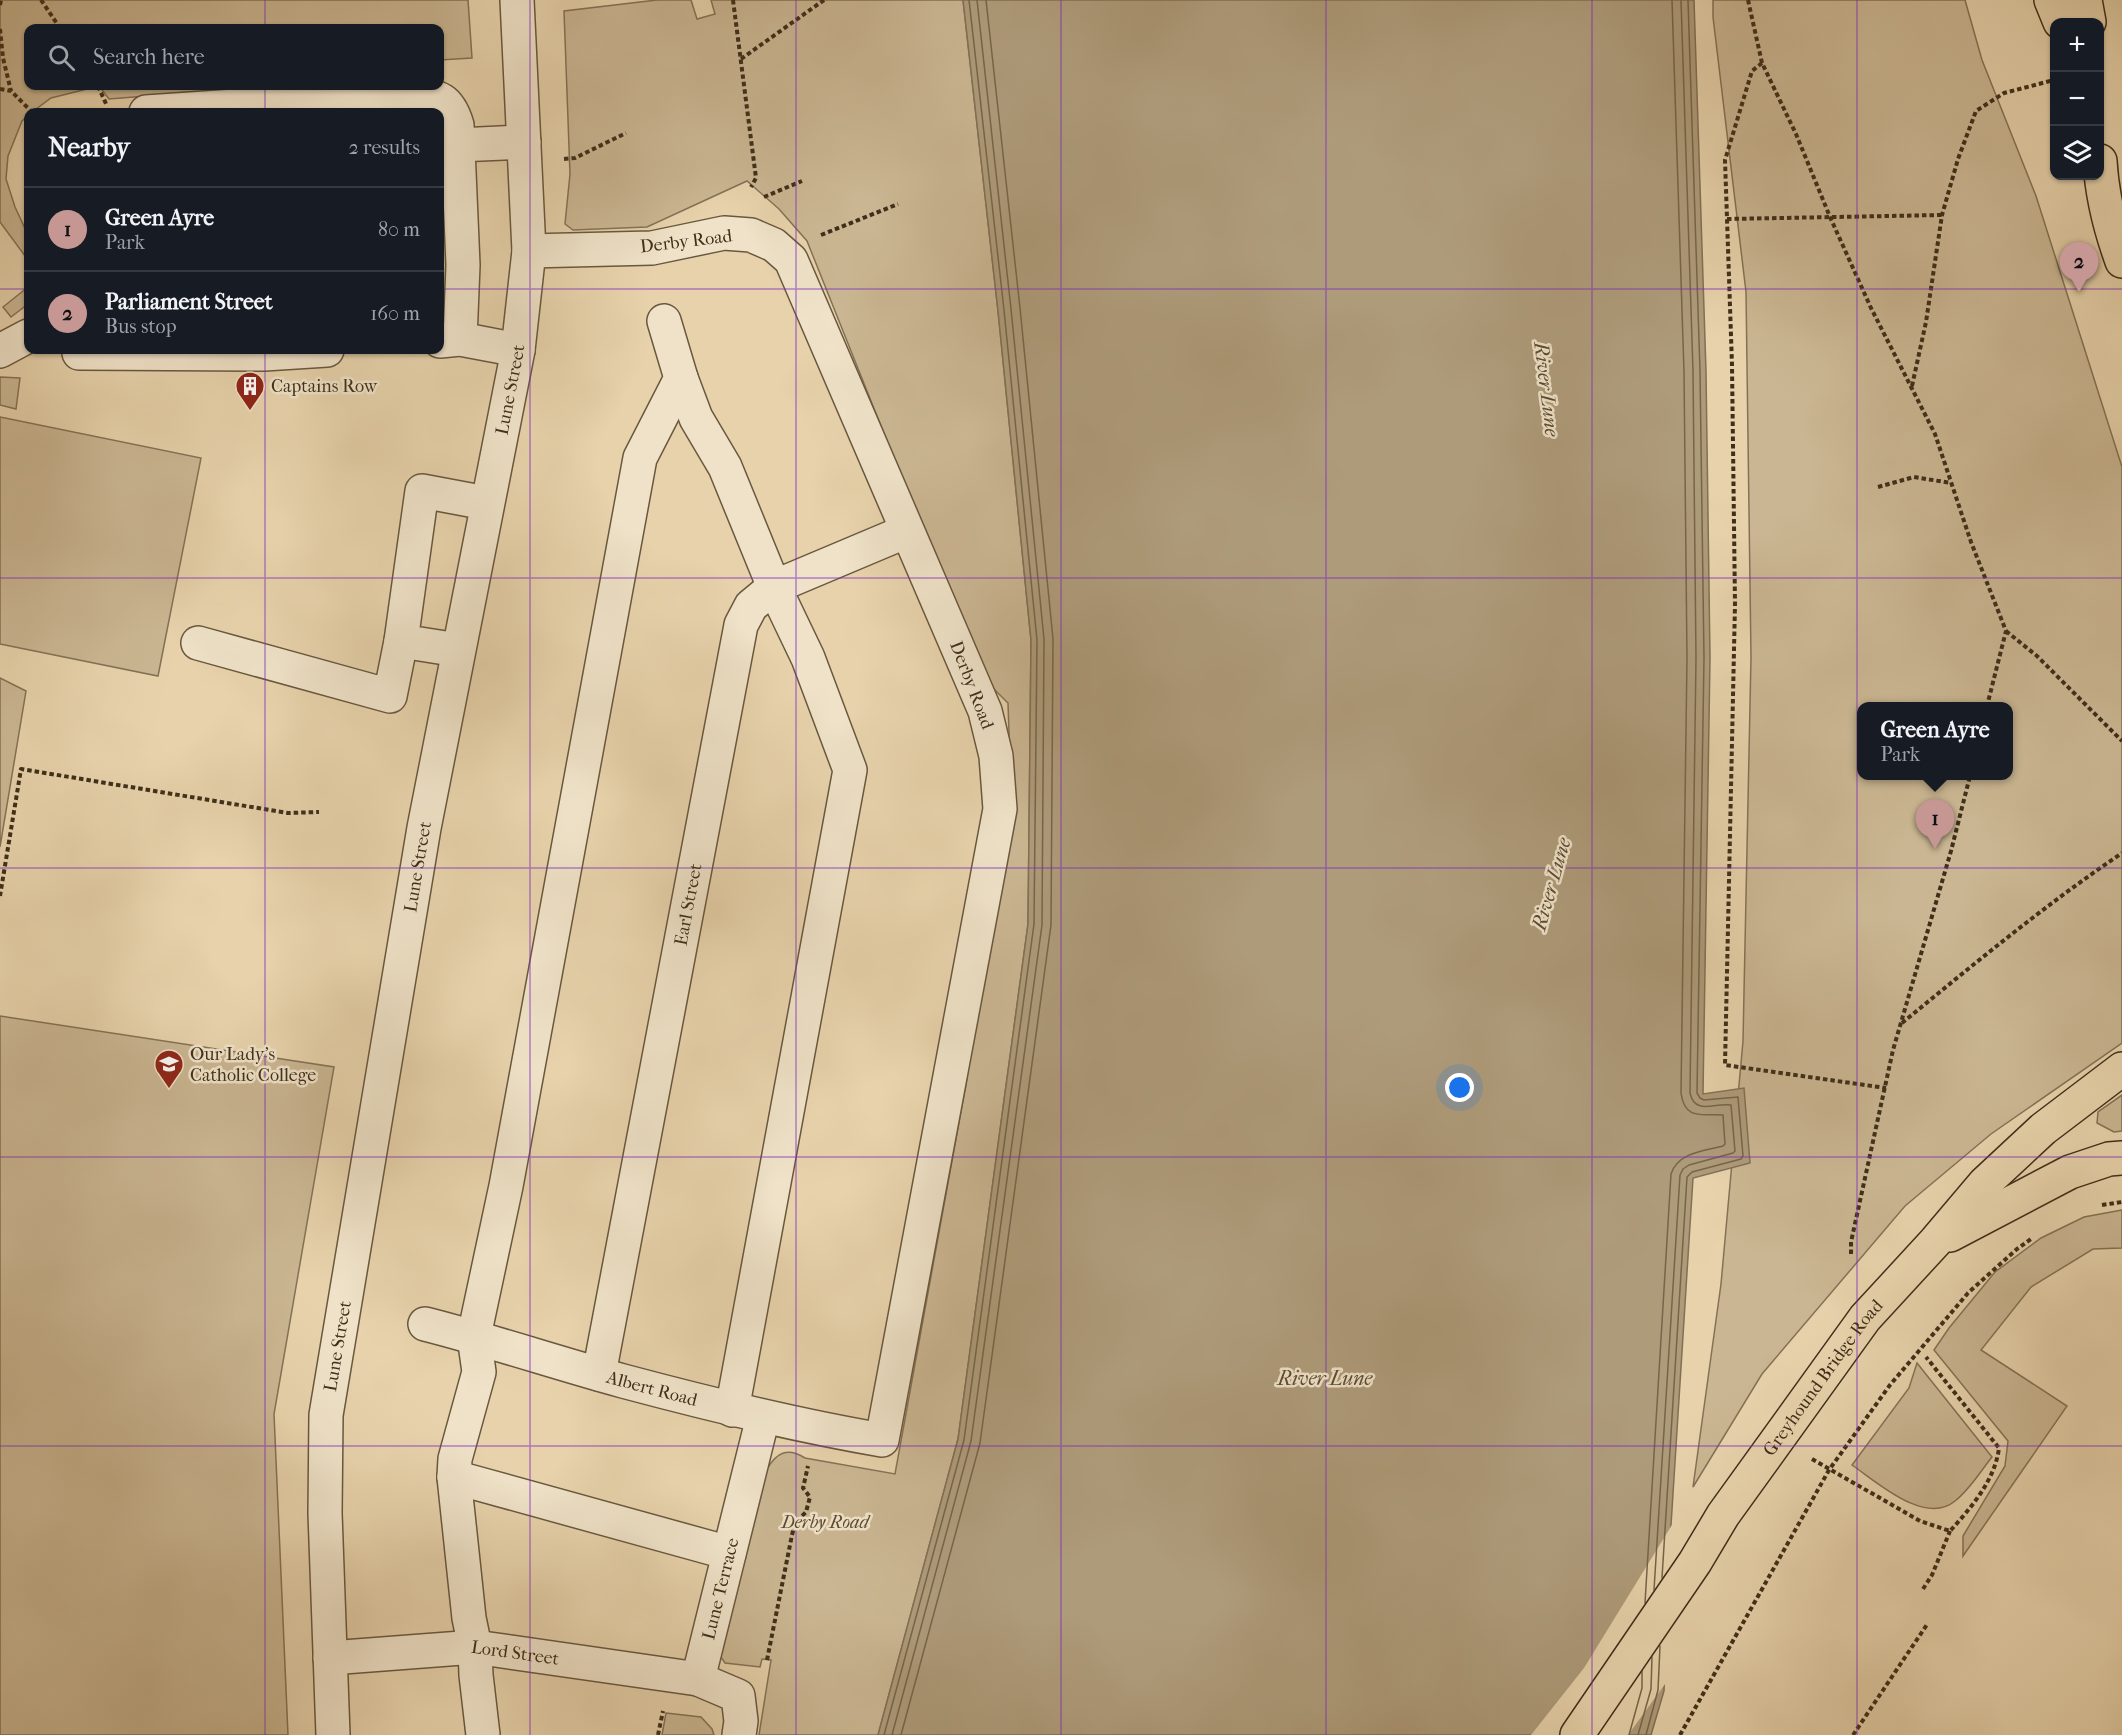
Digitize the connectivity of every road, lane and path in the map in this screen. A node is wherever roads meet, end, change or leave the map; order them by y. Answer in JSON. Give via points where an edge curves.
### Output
{"nodes":[{"id":1,"x":1,"y":0,"type":"edge"},
{"id":2,"x":41,"y":0,"type":"edge"},
{"id":3,"x":517,"y":0,"type":"edge"},
{"id":4,"x":733,"y":0,"type":"edge"},
{"id":5,"x":824,"y":0,"type":"edge"},
{"id":6,"x":1748,"y":0,"type":"edge"},
{"id":7,"x":2051,"y":0,"type":"edge"},
{"id":8,"x":2085,"y":0,"type":"edge"},
{"id":9,"x":0,"y":5,"type":"edge"},
{"id":10,"x":2058,"y":18,"type":"edge"},
{"id":11,"x":2087,"y":18,"type":"edge"},
{"id":12,"x":57,"y":24,"type":"edge"},
{"id":13,"x":0,"y":29,"type":"edge"},
{"id":14,"x":741,"y":59,"type":"junction"},
{"id":15,"x":1762,"y":63,"type":"junction"},
{"id":16,"x":2050,"y":81,"type":"edge"},
{"id":17,"x":0,"y":89,"type":"edge"},
{"id":18,"x":100,"y":90,"type":"edge"},
{"id":19,"x":10,"y":91,"type":"junction"},
{"id":20,"x":28,"y":108,"type":"edge"},
{"id":21,"x":107,"y":108,"type":"edge"},
{"id":22,"x":205,"y":108,"type":"edge"},
{"id":23,"x":626,"y":133,"type":"dead end"},
{"id":24,"x":458,"y":135,"type":"junction"},
{"id":25,"x":524,"y":152,"type":"junction"},
{"id":26,"x":2101,"y":180,"type":"edge"},
{"id":27,"x":802,"y":181,"type":"dead end"},
{"id":28,"x":751,"y":187,"type":"dead end"},
{"id":29,"x":760,"y":198,"type":"dead end"},
{"id":30,"x":898,"y":204,"type":"dead end"},
{"id":31,"x":1942,"y":215,"type":"junction"},
{"id":32,"x":1830,"y":217,"type":"junction"},
{"id":33,"x":1727,"y":219,"type":"junction"},
{"id":34,"x":820,"y":235,"type":"dead end"},
{"id":35,"x":529,"y":251,"type":"junction"},
{"id":36,"x":2122,"y":261,"type":"edge"},
{"id":37,"x":664,"y":321,"type":"dead end"},
{"id":38,"x":24,"y":338,"type":"edge"},
{"id":39,"x":450,"y":340,"type":"edge"},
{"id":40,"x":518,"y":350,"type":"junction"},
{"id":41,"x":0,"y":351,"type":"edge"},
{"id":42,"x":681,"y":378,"type":"junction"},
{"id":43,"x":1912,"y":387,"type":"junction"},
{"id":44,"x":1951,"y":483,"type":"junction"},
{"id":45,"x":1878,"y":486,"type":"dead end"},
{"id":46,"x":486,"y":503,"type":"junction"},
{"id":47,"x":907,"y":531,"type":"junction"},
{"id":48,"x":774,"y":587,"type":"junction"},
{"id":49,"x":2006,"y":631,"type":"junction"},
{"id":50,"x":401,"y":641,"type":"junction"},
{"id":51,"x":198,"y":643,"type":"dead end"},
{"id":52,"x":458,"y":650,"type":"junction"},
{"id":53,"x":1988,"y":702,"type":"edge"},
{"id":54,"x":2122,"y":741,"type":"edge"},
{"id":55,"x":1969,"y":780,"type":"edge"},
{"id":56,"x":319,"y":812,"type":"dead end"},
{"id":57,"x":2122,"y":853,"type":"edge"},
{"id":58,"x":0,"y":896,"type":"edge"},
{"id":59,"x":1901,"y":1023,"type":"junction"},
{"id":60,"x":2122,"y":1069,"type":"edge"},
{"id":61,"x":1886,"y":1088,"type":"junction"},
{"id":62,"x":2122,"y":1158,"type":"edge"},
{"id":63,"x":2122,"y":1202,"type":"edge"},
{"id":64,"x":2101,"y":1205,"type":"dead end"},
{"id":65,"x":2033,"y":1238,"type":"dead end"},
{"id":66,"x":1935,"y":1242,"type":"junction"},
{"id":67,"x":1851,"y":1254,"type":"dead end"},
{"id":68,"x":425,"y":1324,"type":"dead end"},
{"id":69,"x":474,"y":1336,"type":"junction"},
{"id":70,"x":1926,"y":1357,"type":"dead end"},
{"id":71,"x":599,"y":1374,"type":"junction"},
{"id":72,"x":732,"y":1410,"type":"junction"},
{"id":73,"x":763,"y":1417,"type":"junction"},
{"id":74,"x":882,"y":1440,"type":"joint"},
{"id":75,"x":810,"y":1459,"type":"dead end"},
{"id":76,"x":1829,"y":1470,"type":"junction"},
{"id":77,"x":454,"y":1477,"type":"junction"},
{"id":78,"x":1950,"y":1531,"type":"junction"},
{"id":79,"x":729,"y":1553,"type":"junction"},
{"id":80,"x":1923,"y":1589,"type":"dead end"},
{"id":81,"x":1928,"y":1623,"type":"dead end"},
{"id":82,"x":475,"y":1647,"type":"junction"},
{"id":83,"x":330,"y":1658,"type":"junction"},
{"id":84,"x":767,"y":1660,"type":"dead end"},
{"id":85,"x":698,"y":1679,"type":"junction"},
{"id":86,"x":664,"y":1705,"type":"dead end"},
{"id":87,"x":333,"y":1735,"type":"edge"},
{"id":88,"x":483,"y":1735,"type":"edge"},
{"id":89,"x":658,"y":1735,"type":"edge"},
{"id":90,"x":739,"y":1735,"type":"edge"},
{"id":91,"x":1576,"y":1735,"type":"edge"},
{"id":92,"x":1680,"y":1735,"type":"edge"},
{"id":93,"x":1853,"y":1735,"type":"edge"}],
"edges":[{"from":1,"to":9,"type":"path"},
{"from":2,"to":12,"type":"path"},
{"from":3,"to":25,"type":"street","name":"Lune Street"},
{"from":4,"to":14,"type":"path"},
{"from":5,"to":14,"type":"path"},
{"from":6,"to":15,"type":"path"},
{"from":7,"to":10,"type":"main road"},
{"from":8,"to":11,"type":"main road"},
{"from":13,"to":19,"type":"path"},
{"from":14,"to":28,"type":"path","via":[[756,178]]},
{"from":15,"to":32,"type":"path"},
{"from":15,"to":33,"type":"path","via":[[1752,71],[1725,160]]},
{"from":16,"to":31,"type":"path","via":[[2004,93],[1976,111]]},
{"from":17,"to":19,"type":"path"},
{"from":18,"to":21,"type":"path"},
{"from":19,"to":20,"type":"path"},
{"from":22,"to":24,"type":"street","via":[[430,95],[453,110]]},
{"from":23,"to":25,"type":"path","via":[[575,158]]},
{"from":24,"to":25,"type":"street"},
{"from":24,"to":39,"type":"street","via":[[463,265]]},
{"from":25,"to":35,"type":"street","name":"Lune Street"},
{"from":26,"to":36,"type":"main road"},
{"from":27,"to":29,"type":"path"},
{"from":30,"to":34,"type":"path"},
{"from":31,"to":32,"type":"path"},
{"from":31,"to":43,"type":"path"},
{"from":32,"to":33,"type":"path"},
{"from":32,"to":43,"type":"path"},
{"from":33,"to":61,"type":"path","via":[[1735,604],[1725,1065]]},
{"from":35,"to":40,"type":"street","name":"Lune Street"},
{"from":35,"to":47,"type":"street","name":"Derby Road","via":[[652,248],[724,233],[752,235],[774,245],[791,260]]},
{"from":37,"to":42,"type":"street"},
{"from":38,"to":41,"type":"street"},
{"from":39,"to":40,"type":"street"},
{"from":40,"to":46,"type":"street","name":"Lune Street"},
{"from":42,"to":48,"type":"street","via":[[696,418],[725,468]]},
{"from":42,"to":69,"type":"street","via":[[640,458],[506,1186]]},
{"from":43,"to":44,"type":"path","via":[[1935,434]]},
{"from":44,"to":45,"type":"path","via":[[1914,477]]},
{"from":44,"to":49,"type":"path"},
{"from":46,"to":50,"type":"street","via":[[422,491]]},
{"from":46,"to":52,"type":"street","name":"Lune Street"},
{"from":47,"to":48,"type":"street","name":"Earl Street"},
{"from":47,"to":74,"type":"street","name":"Derby Road","via":[[985,711],[996,756],[1000,809]]},
{"from":48,"to":71,"type":"street","name":"Earl Street","via":[[751,606],[741,625]]},
{"from":48,"to":72,"type":"street","via":[[808,658],[850,770]]},
{"from":49,"to":53,"type":"path"},
{"from":49,"to":54,"type":"path","via":[[2037,656]]},
{"from":50,"to":51,"type":"street","via":[[390,696]]},
{"from":50,"to":52,"type":"street"},
{"from":52,"to":83,"type":"street","name":"Lune Street","via":[[424,828],[326,1415]]},
{"from":55,"to":59,"type":"path"},
{"from":56,"to":58,"type":"path","via":[[288,813],[21,769]]},
{"from":57,"to":59,"type":"path","via":[[2019,928]]},
{"from":59,"to":61,"type":"path"},
{"from":60,"to":66,"type":"main road","name":"Greyhound Bridge Road","via":[[2043,1129],[1985,1183]]},
{"from":61,"to":67,"type":"path"},
{"from":62,"to":66,"type":"main road","via":[[2070,1172]]},
{"from":63,"to":64,"type":"path"},
{"from":65,"to":76,"type":"path","via":[[1968,1293],[1890,1385]]},
{"from":66,"to":91,"type":"main road","name":"Greyhound Bridge Road","via":[[1865,1318],[1723,1515]]},
{"from":68,"to":69,"type":"street","name":"Albert Road"},
{"from":69,"to":71,"type":"street","name":"Albert Road"},
{"from":69,"to":77,"type":"street","via":[[479,1372],[455,1459]]},
{"from":70,"to":78,"type":"path","via":[[1999,1448],[1997,1464],[1971,1508]]},
{"from":71,"to":72,"type":"street","name":"Albert Road"},
{"from":72,"to":73,"type":"street","name":"Albert Road"},
{"from":73,"to":74,"type":"street","name":"Albert Road"},
{"from":73,"to":79,"type":"street","name":"Lune Terrace"},
{"from":75,"to":84,"type":"path","via":[[803,1488],[810,1497],[806,1512],[795,1523]]},
{"from":76,"to":78,"type":"path","via":[[1920,1521]]},
{"from":76,"to":92,"type":"path"},
{"from":77,"to":79,"type":"street"},
{"from":77,"to":82,"type":"street"},
{"from":78,"to":80,"type":"path"},
{"from":79,"to":85,"type":"street","name":"Lune Terrace"},
{"from":81,"to":93,"type":"path"},
{"from":82,"to":83,"type":"street","name":"Lord Street"},
{"from":82,"to":85,"type":"street","name":"Lord Street"},
{"from":82,"to":88,"type":"street"},
{"from":83,"to":87,"type":"street","name":"Lune Street"},
{"from":85,"to":90,"type":"street","via":[[738,1696]]},
{"from":86,"to":89,"type":"path"}]}
